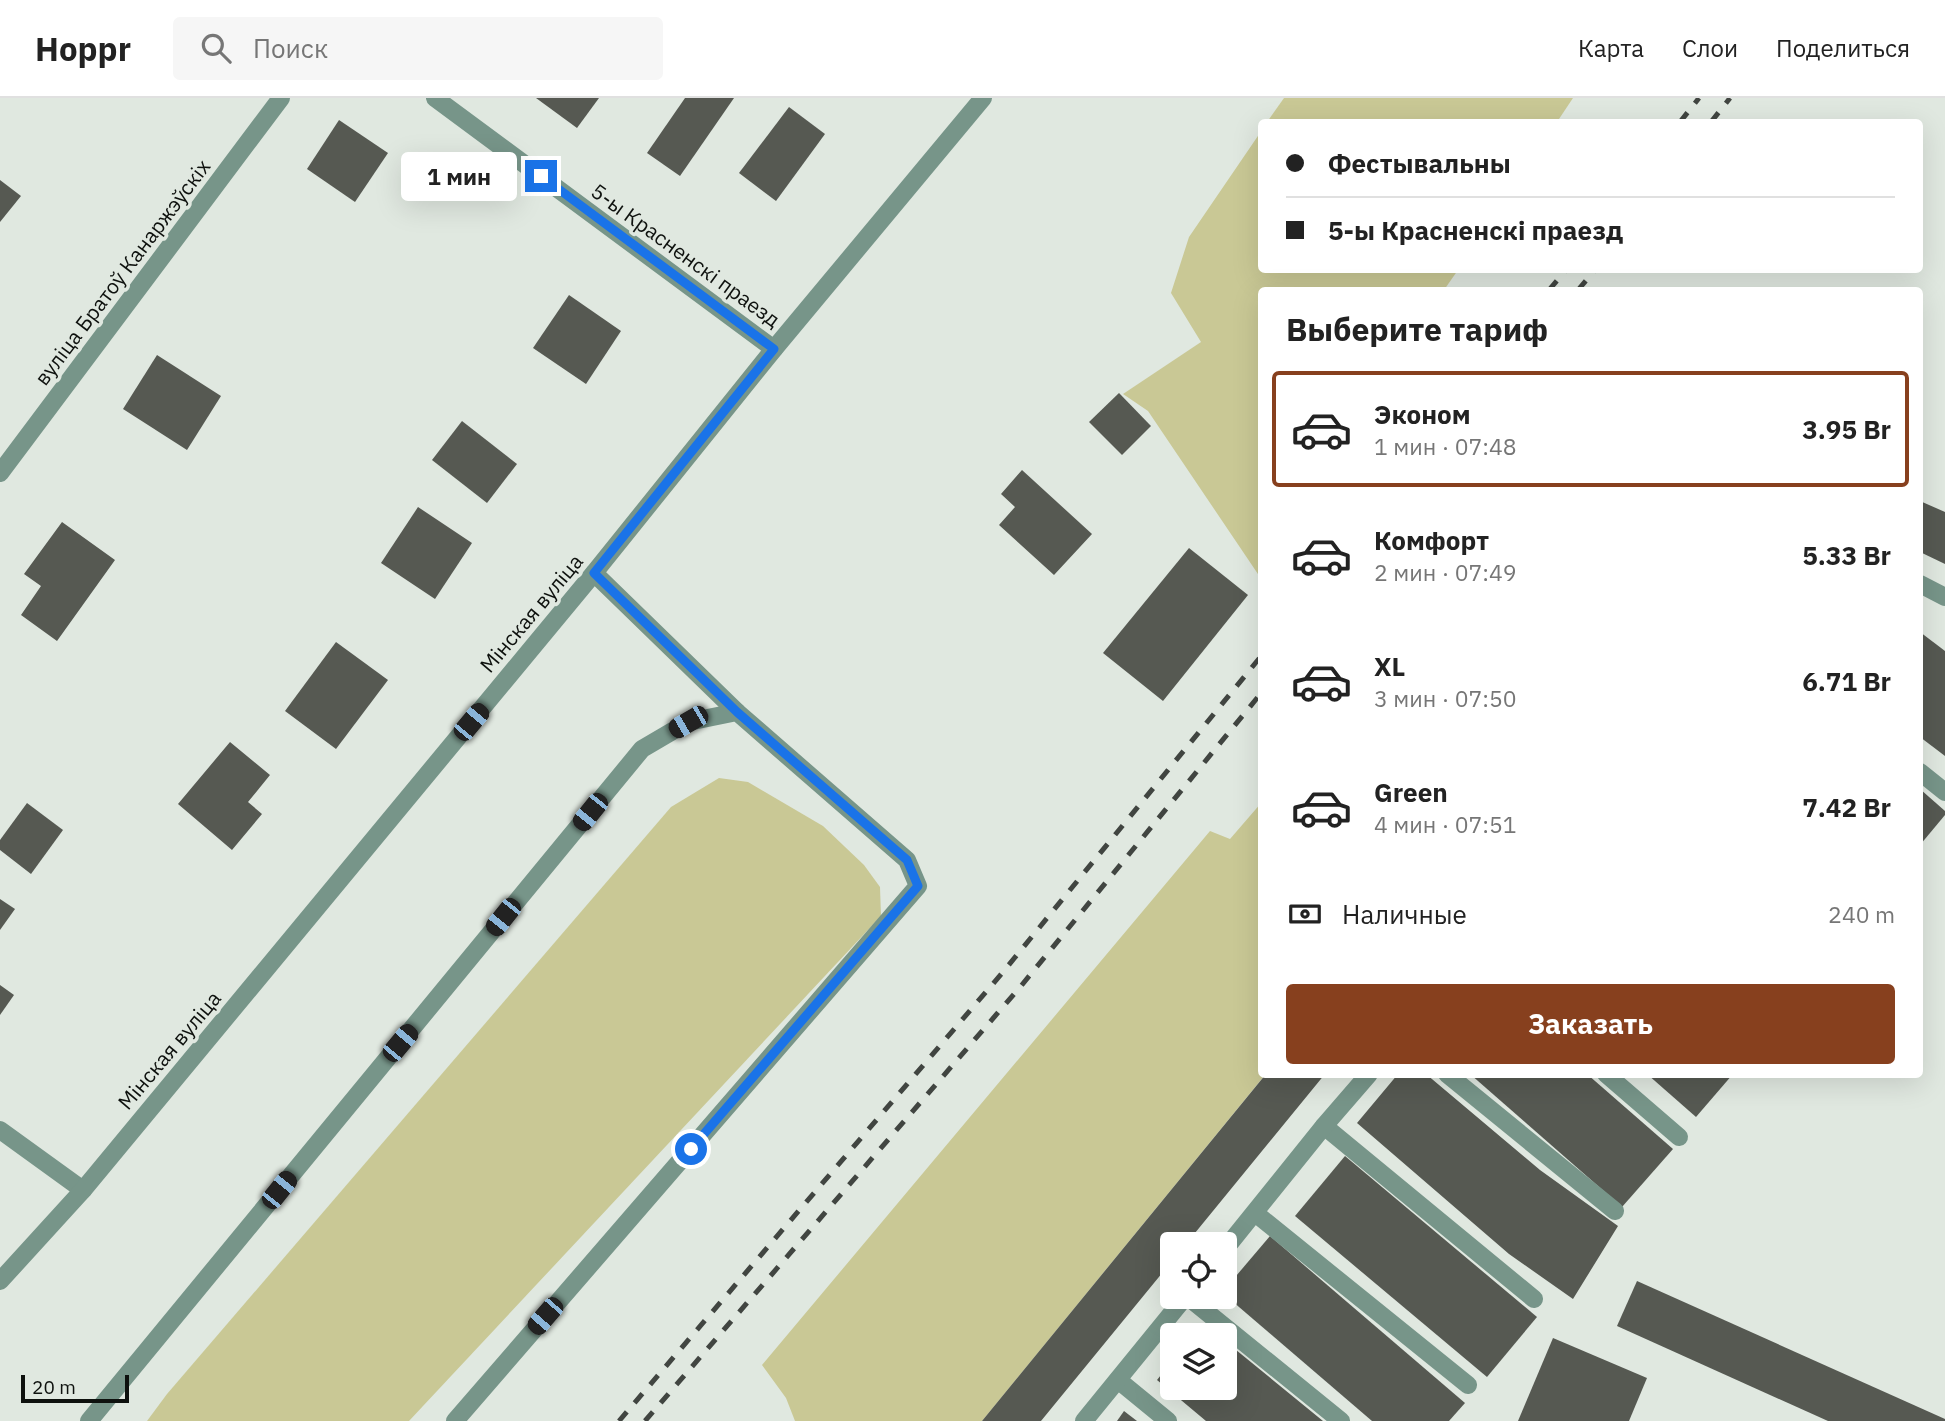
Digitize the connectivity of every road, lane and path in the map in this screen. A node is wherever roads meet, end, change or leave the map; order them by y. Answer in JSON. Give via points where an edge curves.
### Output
{"nodes":[{"id":1,"x":281,"y":98,"type":"edge"},
{"id":2,"x":435,"y":98,"type":"edge"},
{"id":3,"x":982,"y":98,"type":"edge"},
{"id":4,"x":774,"y":349,"type":"junction"},
{"id":5,"x":0,"y":473,"type":"edge"},
{"id":6,"x":594,"y":573,"type":"junction"},
{"id":7,"x":1923,"y":586,"type":"edge"},
{"id":8,"x":1945,"y":597,"type":"edge"},
{"id":9,"x":737,"y":712,"type":"junction"},
{"id":10,"x":1923,"y":774,"type":"edge"},
{"id":11,"x":1945,"y":792,"type":"edge"},
{"id":12,"x":1366,"y":1078,"type":"edge"},
{"id":13,"x":1452,"y":1078,"type":"edge"},
{"id":14,"x":1611,"y":1078,"type":"edge"},
{"id":15,"x":1324,"y":1126,"type":"junction"},
{"id":16,"x":0,"y":1130,"type":"edge"},
{"id":17,"x":1679,"y":1137,"type":"dead end"},
{"id":18,"x":83,"y":1189,"type":"junction"},
{"id":19,"x":1615,"y":1211,"type":"dead end"},
{"id":20,"x":1255,"y":1213,"type":"junction"},
{"id":21,"x":1237,"y":1235,"type":"edge"},
{"id":22,"x":0,"y":1281,"type":"edge"},
{"id":23,"x":1534,"y":1299,"type":"dead end"},
{"id":24,"x":1176,"y":1309,"type":"edge"},
{"id":25,"x":1201,"y":1309,"type":"edge"},
{"id":26,"x":1118,"y":1380,"type":"junction"},
{"id":27,"x":1468,"y":1385,"type":"dead end"},
{"id":28,"x":89,"y":1421,"type":"edge"},
{"id":29,"x":455,"y":1421,"type":"edge"},
{"id":30,"x":1084,"y":1421,"type":"edge"},
{"id":31,"x":1168,"y":1421,"type":"edge"},
{"id":32,"x":1341,"y":1421,"type":"edge"}],
"edges":[{"from":1,"to":5,"type":"street","name":"вуліца Братоў Канаржэўскіх"},
{"from":2,"to":4,"type":"street","name":"5-ы Красненскі праезд"},
{"from":3,"to":4,"type":"street","name":"Мінская вуліца"},
{"from":4,"to":6,"type":"street","name":"Мінская вуліца"},
{"from":6,"to":9,"type":"street"},
{"from":6,"to":18,"type":"street","name":"Мінская вуліца"},
{"from":7,"to":8,"type":"street"},
{"from":9,"to":28,"type":"street","via":[[688,722],[642,749]]},
{"from":9,"to":29,"type":"street","via":[[907,860],[918,886]]},
{"from":10,"to":11,"type":"street"},
{"from":12,"to":15,"type":"street"},
{"from":13,"to":19,"type":"street"},
{"from":14,"to":17,"type":"street"},
{"from":15,"to":20,"type":"street"},
{"from":15,"to":23,"type":"street"},
{"from":16,"to":18,"type":"street"},
{"from":18,"to":22,"type":"street","name":"Мінская вуліца"},
{"from":20,"to":21,"type":"street"},
{"from":20,"to":27,"type":"street"},
{"from":24,"to":26,"type":"street"},
{"from":25,"to":32,"type":"street"},
{"from":26,"to":30,"type":"street"},
{"from":26,"to":31,"type":"street"}]}
